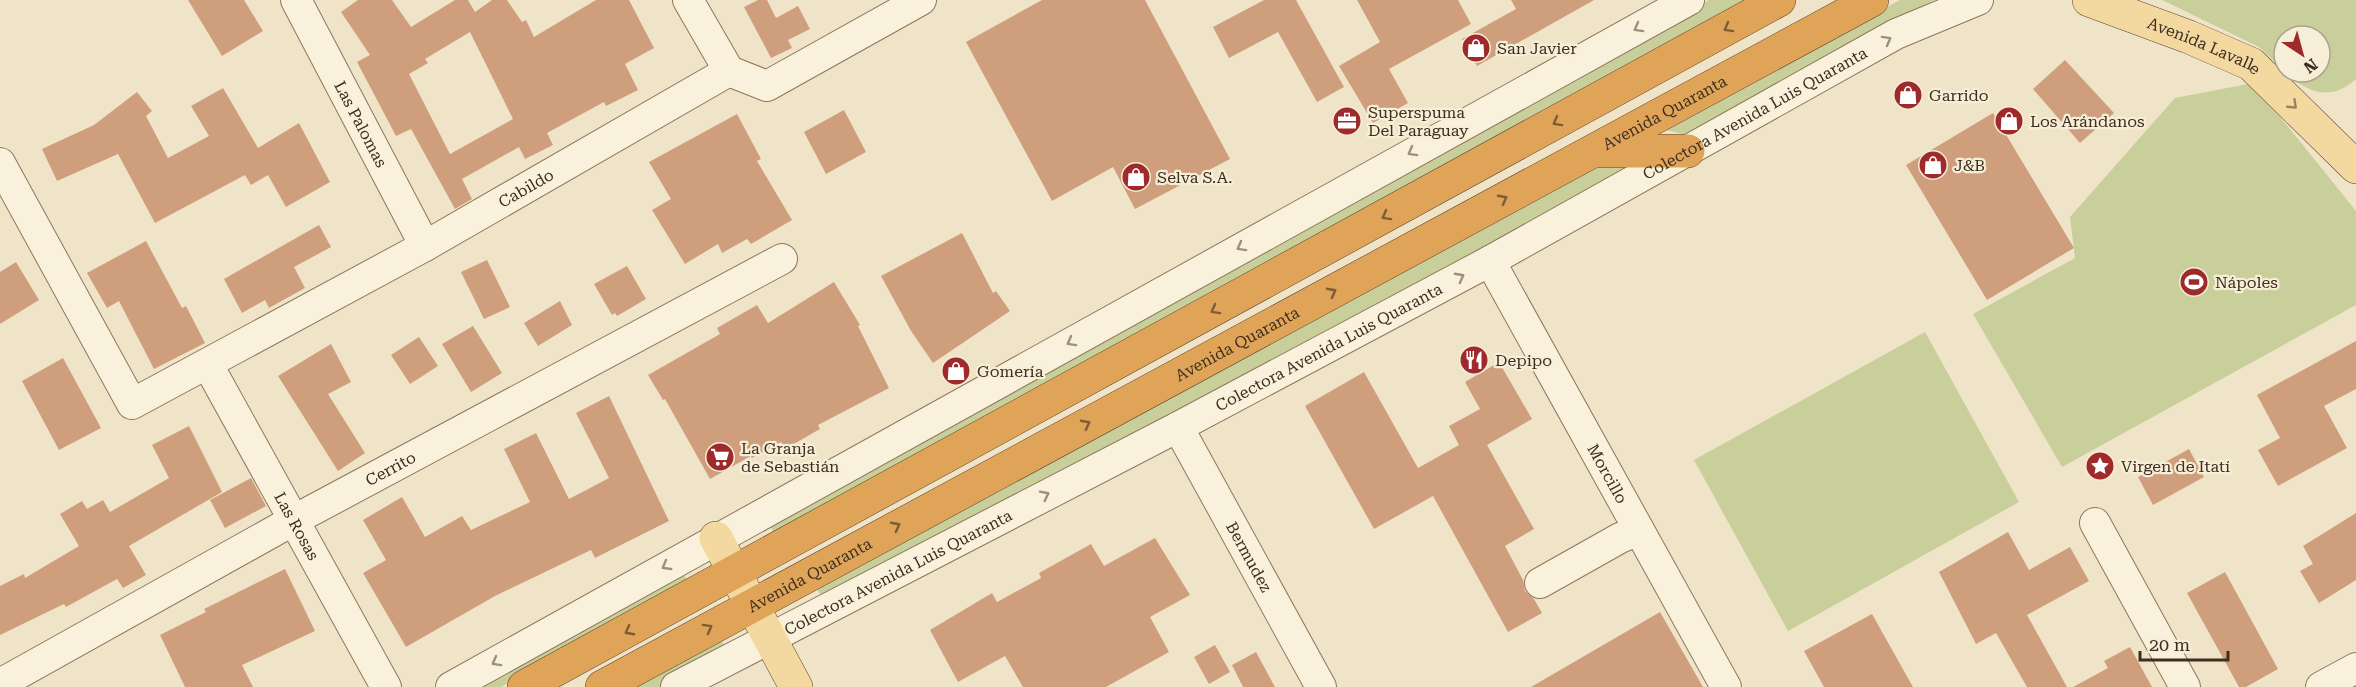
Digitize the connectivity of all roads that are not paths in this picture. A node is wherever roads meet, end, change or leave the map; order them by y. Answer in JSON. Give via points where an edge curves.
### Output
{"nodes":[{"id":1,"x":296,"y":0,"type":"edge"},
{"id":2,"x":688,"y":0,"type":"edge"},
{"id":3,"x":921,"y":0,"type":"edge"},
{"id":4,"x":1689,"y":0,"type":"edge"},
{"id":5,"x":1779,"y":0,"type":"edge"},
{"id":6,"x":1872,"y":0,"type":"edge"},
{"id":7,"x":1978,"y":0,"type":"edge"},
{"id":8,"x":2089,"y":0,"type":"edge"},
{"id":9,"x":729,"y":71,"type":"junction"},
{"id":10,"x":1593,"y":151,"type":"junction"},
{"id":11,"x":1688,"y":151,"type":"junction"},
{"id":12,"x":0,"y":162,"type":"edge"},
{"id":13,"x":2356,"y":167,"type":"edge"},
{"id":14,"x":425,"y":246,"type":"junction"},
{"id":15,"x":782,"y":259,"type":"dead end"},
{"id":16,"x":1491,"y":261,"type":"junction"},
{"id":17,"x":208,"y":365,"type":"junction"},
{"id":18,"x":1178,"y":427,"type":"junction"},
{"id":19,"x":294,"y":520,"type":"junction"},
{"id":20,"x":2095,"y":523,"type":"dead end"},
{"id":21,"x":1639,"y":530,"type":"junction"},
{"id":22,"x":716,"y":537,"type":"junction"},
{"id":23,"x":735,"y":573,"type":"junction"},
{"id":24,"x":1540,"y":583,"type":"dead end"},
{"id":25,"x":752,"y":605,"type":"junction"},
{"id":26,"x":769,"y":637,"type":"junction"},
{"id":27,"x":2356,"y":668,"type":"edge"},
{"id":28,"x":0,"y":684,"type":"edge"},
{"id":29,"x":386,"y":687,"type":"edge"},
{"id":30,"x":451,"y":687,"type":"edge"},
{"id":31,"x":524,"y":687,"type":"edge"},
{"id":32,"x":602,"y":687,"type":"edge"},
{"id":33,"x":676,"y":687,"type":"edge"},
{"id":34,"x":796,"y":687,"type":"edge"},
{"id":35,"x":1321,"y":687,"type":"edge"},
{"id":36,"x":1726,"y":687,"type":"edge"},
{"id":37,"x":2185,"y":687,"type":"edge"},
{"id":38,"x":2321,"y":687,"type":"edge"}],
"edges":[{"from":1,"to":14,"type":"street","name":"Las Palomas"},
{"from":2,"to":9,"type":"street"},
{"from":3,"to":9,"type":"street","via":[[767,86]]},
{"from":4,"to":22,"type":"street","one_way":true},
{"from":5,"to":23,"type":"highway","one_way":true},
{"from":6,"to":10,"type":"highway","name":"Avenida Quaranta"},
{"from":11,"to":7,"type":"street","name":"Colectora Avenida Luis Quaranta","one_way":true,"via":[[1896,34]]},
{"from":8,"to":13,"type":"main road","name":"Avenida Lavalle","one_way":true,"via":[[2251,64]]},
{"from":9,"to":14,"type":"street","name":"Cabildo"},
{"from":10,"to":11,"type":"highway"},
{"from":25,"to":10,"type":"highway","name":"Avenida Quaranta","one_way":true},
{"from":11,"to":16,"type":"street","name":"Colectora Avenida Luis Quaranta"},
{"from":12,"to":17,"type":"street","name":"Cabildo","via":[[132,404]]},
{"from":14,"to":17,"type":"street","name":"Cabildo"},
{"from":15,"to":19,"type":"street","name":"Cerrito"},
{"from":18,"to":16,"type":"street","name":"Colectora Avenida Luis Quaranta","one_way":true},
{"from":16,"to":21,"type":"street","name":"Morcillo"},
{"from":17,"to":19,"type":"street","name":"Las Rosas"},
{"from":26,"to":18,"type":"street","name":"Colectora Avenida Luis Quaranta","one_way":true},
{"from":18,"to":35,"type":"street","name":"Bermudez"},
{"from":19,"to":28,"type":"street","name":"Cerrito"},
{"from":19,"to":29,"type":"street","name":"Las Rosas"},
{"from":20,"to":37,"type":"street"},
{"from":21,"to":24,"type":"street"},
{"from":21,"to":36,"type":"street","name":"Morcillo"},
{"from":22,"to":23,"type":"main road"},
{"from":22,"to":30,"type":"street","one_way":true},
{"from":23,"to":25,"type":"main road"},
{"from":23,"to":31,"type":"highway","one_way":true},
{"from":25,"to":26,"type":"main road"},
{"from":32,"to":25,"type":"highway","name":"Avenida Quaranta","one_way":true},
{"from":26,"to":33,"type":"street","name":"Colectora Avenida Luis Quaranta"},
{"from":26,"to":34,"type":"main road"},
{"from":27,"to":38,"type":"street"}]}
